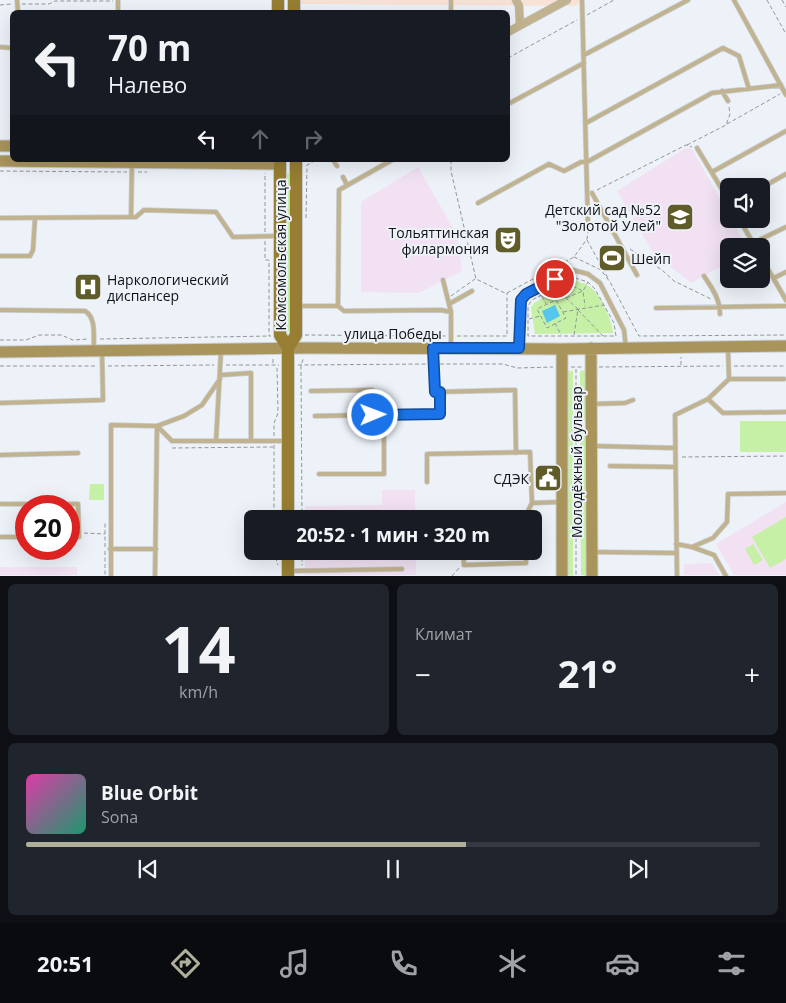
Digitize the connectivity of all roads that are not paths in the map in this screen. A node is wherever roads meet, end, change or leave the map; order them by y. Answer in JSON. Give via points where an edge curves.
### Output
{"nodes":[{"id":1,"x":516,"y":0,"type":"edge"},
{"id":2,"x":567,"y":0,"type":"edge"},
{"id":3,"x":582,"y":0,"type":"edge"},
{"id":4,"x":688,"y":0,"type":"edge"},
{"id":5,"x":734,"y":0,"type":"edge"},
{"id":6,"x":520,"y":25,"type":"junction"},
{"id":7,"x":510,"y":31,"type":"edge"},
{"id":8,"x":584,"y":55,"type":"junction"},
{"id":9,"x":584,"y":63,"type":"junction"},
{"id":10,"x":781,"y":85,"type":"junction"},
{"id":11,"x":749,"y":89,"type":"junction"},
{"id":12,"x":722,"y":92,"type":"junction"},
{"id":13,"x":785,"y":93,"type":"edge"},
{"id":14,"x":728,"y":101,"type":"road end"},
{"id":15,"x":510,"y":103,"type":"edge"},
{"id":16,"x":586,"y":123,"type":"junction"},
{"id":17,"x":786,"y":131,"type":"edge"},
{"id":18,"x":697,"y":148,"type":"road end"},
{"id":19,"x":132,"y":162,"type":"joint"},
{"id":20,"x":280,"y":162,"type":"edge"},
{"id":21,"x":301,"y":162,"type":"edge"},
{"id":22,"x":334,"y":162,"type":"edge"},
{"id":23,"x":388,"y":162,"type":"edge"},
{"id":24,"x":587,"y":162,"type":"junction"},
{"id":25,"x":337,"y":166,"type":"dead end"},
{"id":26,"x":712,"y":172,"type":"junction"},
{"id":27,"x":786,"y":174,"type":"edge"},
{"id":28,"x":342,"y":177,"type":"dead end"},
{"id":29,"x":770,"y":183,"type":"edge"},
{"id":30,"x":347,"y":185,"type":"junction"},
{"id":31,"x":720,"y":186,"type":"edge"},
{"id":32,"x":592,"y":193,"type":"road end"},
{"id":33,"x":478,"y":203,"type":"dead end"},
{"id":34,"x":131,"y":217,"type":"junction"},
{"id":35,"x":0,"y":218,"type":"edge"},
{"id":36,"x":35,"y":218,"type":"junction"},
{"id":37,"x":588,"y":226,"type":"road end"},
{"id":38,"x":786,"y":227,"type":"edge"},
{"id":39,"x":280,"y":236,"type":"junction"},
{"id":40,"x":766,"y":238,"type":"edge"},
{"id":41,"x":0,"y":256,"type":"edge"},
{"id":42,"x":770,"y":272,"type":"edge"},
{"id":43,"x":786,"y":272,"type":"edge"},
{"id":44,"x":637,"y":275,"type":"dead end"},
{"id":45,"x":704,"y":276,"type":"dead end"},
{"id":46,"x":774,"y":278,"type":"junction"},
{"id":47,"x":443,"y":280,"type":"dead end"},
{"id":48,"x":786,"y":287,"type":"edge"},
{"id":49,"x":780,"y":289,"type":"junction"},
{"id":50,"x":472,"y":291,"type":"dead end"},
{"id":51,"x":786,"y":300,"type":"edge"},
{"id":52,"x":449,"y":304,"type":"junction"},
{"id":53,"x":296,"y":306,"type":"junction"},
{"id":54,"x":338,"y":306,"type":"junction"},
{"id":55,"x":786,"y":306,"type":"edge"},
{"id":56,"x":720,"y":307,"type":"junction"},
{"id":57,"x":656,"y":308,"type":"dead end"},
{"id":58,"x":0,"y":310,"type":"edge"},
{"id":59,"x":451,"y":312,"type":"junction"},
{"id":60,"x":720,"y":314,"type":"dead end"},
{"id":61,"x":786,"y":346,"type":"edge"},
{"id":62,"x":96,"y":347,"type":"junction"},
{"id":63,"x":727,"y":347,"type":"junction"},
{"id":64,"x":288,"y":348,"type":"junction"},
{"id":65,"x":433,"y":348,"type":"junction"},
{"id":66,"x":451,"y":348,"type":"junction"},
{"id":67,"x":519,"y":348,"type":"junction"},
{"id":68,"x":591,"y":348,"type":"junction"},
{"id":69,"x":626,"y":348,"type":"junction"},
{"id":70,"x":221,"y":349,"type":"junction"},
{"id":71,"x":562,"y":349,"type":"junction"},
{"id":72,"x":0,"y":352,"type":"edge"},
{"id":73,"x":221,"y":377,"type":"junction"},
{"id":74,"x":729,"y":379,"type":"junction"},
{"id":75,"x":784,"y":379,"type":"dead end"},
{"id":76,"x":310,"y":391,"type":"dead end"},
{"id":77,"x":440,"y":392,"type":"junction"},
{"id":78,"x":708,"y":399,"type":"junction"},
{"id":79,"x":633,"y":400,"type":"dead end"},
{"id":80,"x":0,"y":403,"type":"edge"},
{"id":81,"x":591,"y":404,"type":"junction"},
{"id":82,"x":786,"y":412,"type":"edge"},
{"id":83,"x":373,"y":415,"type":"junction"},
{"id":84,"x":384,"y":415,"type":"junction"},
{"id":85,"x":315,"y":416,"type":"dead end"},
{"id":86,"x":157,"y":426,"type":"junction"},
{"id":87,"x":216,"y":441,"type":"junction"},
{"id":88,"x":251,"y":441,"type":"junction"},
{"id":89,"x":288,"y":441,"type":"junction"},
{"id":90,"x":596,"y":446,"type":"dead end"},
{"id":91,"x":675,"y":448,"type":"junction"},
{"id":92,"x":78,"y":453,"type":"dead end"},
{"id":93,"x":516,"y":453,"type":"junction"},
{"id":94,"x":0,"y":455,"type":"edge"},
{"id":95,"x":610,"y":466,"type":"dead end"},
{"id":96,"x":675,"y":467,"type":"junction"},
{"id":97,"x":319,"y":474,"type":"dead end"},
{"id":98,"x":427,"y":482,"type":"dead end"},
{"id":99,"x":786,"y":493,"type":"edge"},
{"id":100,"x":562,"y":502,"type":"junction"},
{"id":101,"x":532,"y":503,"type":"junction"},
{"id":102,"x":0,"y":504,"type":"edge"},
{"id":103,"x":15,"y":504,"type":"edge"},
{"id":104,"x":288,"y":510,"type":"edge"},
{"id":105,"x":529,"y":510,"type":"edge"},
{"id":106,"x":0,"y":537,"type":"edge"},
{"id":107,"x":15,"y":537,"type":"edge"},
{"id":108,"x":676,"y":544,"type":"junction"},
{"id":109,"x":692,"y":547,"type":"junction"},
{"id":110,"x":110,"y":549,"type":"junction"},
{"id":111,"x":156,"y":549,"type":"junction"},
{"id":112,"x":592,"y":552,"type":"junction"},
{"id":113,"x":676,"y":553,"type":"junction"},
{"id":114,"x":288,"y":560,"type":"edge"},
{"id":115,"x":464,"y":560,"type":"edge"},
{"id":116,"x":526,"y":560,"type":"edge"},
{"id":117,"x":402,"y":569,"type":"dead end"},
{"id":118,"x":288,"y":573,"type":"edge"},
{"id":119,"x":111,"y":576,"type":"edge"},
{"id":120,"x":154,"y":576,"type":"edge"},
{"id":121,"x":562,"y":576,"type":"edge"},
{"id":122,"x":592,"y":576,"type":"edge"},
{"id":123,"x":677,"y":576,"type":"edge"},
{"id":124,"x":726,"y":576,"type":"edge"}],
"edges":[{"from":1,"to":6,"type":"street"},
{"from":2,"to":6,"type":"street"},
{"from":3,"to":8,"type":"lane"},
{"from":4,"to":8,"type":"lane"},
{"from":5,"to":10,"type":"lane"},
{"from":6,"to":7,"type":"street"},
{"from":8,"to":9,"type":"lane"},
{"from":9,"to":15,"type":"lane"},
{"from":9,"to":16,"type":"lane"},
{"from":10,"to":11,"type":"lane"},
{"from":10,"to":13,"type":"lane"},
{"from":11,"to":12,"type":"lane"},
{"from":11,"to":16,"type":"lane","via":[[739,56],[723,48]]},
{"from":12,"to":14,"type":"lane"},
{"from":12,"to":24,"type":"lane","via":[[712,93]]},
{"from":16,"to":24,"type":"lane"},
{"from":17,"to":26,"type":"lane"},
{"from":18,"to":26,"type":"lane"},
{"from":19,"to":20,"type":"main road"},
{"from":19,"to":34,"type":"lane"},
{"from":20,"to":39,"type":"main road","name":"Комсомольская улица"},
{"from":21,"to":53,"type":"main road","name":"Комсомольская улица"},
{"from":22,"to":25,"type":"lane"},
{"from":23,"to":30,"type":"lane"},
{"from":24,"to":33,"type":"lane","via":[[564,171],[549,164]]},
{"from":24,"to":37,"type":"lane"},
{"from":26,"to":31,"type":"lane"},
{"from":27,"to":29,"type":"lane"},
{"from":28,"to":30,"type":"lane"},
{"from":30,"to":54,"type":"lane","via":[[339,190]]},
{"from":32,"to":44,"type":"lane"},
{"from":34,"to":36,"type":"lane"},
{"from":34,"to":39,"type":"lane","via":[[144,210],[216,212],[233,237]]},
{"from":35,"to":36,"type":"lane"},
{"from":36,"to":41,"type":"lane","via":[[30,256]]},
{"from":38,"to":40,"type":"lane"},
{"from":39,"to":64,"type":"main road","name":"Комсомольская улица","via":[[274,336]]},
{"from":42,"to":46,"type":"lane"},
{"from":43,"to":46,"type":"lane"},
{"from":45,"to":56,"type":"lane"},
{"from":46,"to":49,"type":"lane"},
{"from":47,"to":52,"type":"lane"},
{"from":48,"to":49,"type":"lane"},
{"from":49,"to":51,"type":"lane"},
{"from":50,"to":52,"type":"lane"},
{"from":52,"to":59,"type":"lane"},
{"from":53,"to":54,"type":"lane"},
{"from":53,"to":64,"type":"main road","name":"Комсомольская улица","via":[[296,335]]},
{"from":54,"to":59,"type":"lane","via":[[344,310]]},
{"from":55,"to":56,"type":"lane"},
{"from":56,"to":57,"type":"lane"},
{"from":56,"to":60,"type":"lane"},
{"from":58,"to":62,"type":"lane","via":[[85,311],[92,319]]},
{"from":59,"to":66,"type":"lane"},
{"from":61,"to":63,"type":"main road","name":"улица Победы"},
{"from":62,"to":70,"type":"main road","name":"улица Победы"},
{"from":62,"to":72,"type":"main road","name":"улица Победы"},
{"from":62,"to":80,"type":"lane","via":[[102,366],[103,400]]},
{"from":63,"to":69,"type":"main road","name":"улица Победы"},
{"from":63,"to":74,"type":"lane"},
{"from":64,"to":65,"type":"main road","name":"улица Победы"},
{"from":64,"to":70,"type":"main road","name":"улица Победы"},
{"from":64,"to":89,"type":"main road","name":"Комсомольская улица"},
{"from":65,"to":66,"type":"main road","name":"улица Победы"},
{"from":65,"to":77,"type":"lane","via":[[435,392]]},
{"from":66,"to":67,"type":"main road","name":"улица Победы"},
{"from":67,"to":69,"type":"lane","via":[[521,300],[526,294],[573,270],[588,274],[600,283],[624,330]]},
{"from":67,"to":71,"type":"main road","name":"улица Победы"},
{"from":68,"to":69,"type":"main road","name":"улица Победы"},
{"from":68,"to":71,"type":"main road","name":"улица Победы"},
{"from":68,"to":81,"type":"main road","name":"Молодёжный бульвар"},
{"from":70,"to":73,"type":"lane"},
{"from":71,"to":100,"type":"main road","name":"Молодёжный бульвар"},
{"from":73,"to":86,"type":"lane","via":[[202,405]]},
{"from":73,"to":87,"type":"lane"},
{"from":73,"to":88,"type":"lane","via":[[251,373]]},
{"from":74,"to":75,"type":"lane"},
{"from":74,"to":78,"type":"lane"},
{"from":76,"to":83,"type":"lane","via":[[372,390]]},
{"from":77,"to":84,"type":"lane","via":[[440,414]]},
{"from":77,"to":93,"type":"lane","via":[[516,390]]},
{"from":78,"to":82,"type":"lane","via":[[723,413]]},
{"from":78,"to":91,"type":"lane","via":[[675,415]]},
{"from":79,"to":81,"type":"lane"},
{"from":81,"to":112,"type":"main road","name":"Молодёжный бульвар"},
{"from":83,"to":84,"type":"lane"},
{"from":83,"to":85,"type":"lane"},
{"from":84,"to":97,"type":"lane","via":[[384,474]]},
{"from":86,"to":87,"type":"lane","via":[[172,441]]},
{"from":86,"to":110,"type":"lane","via":[[111,425]]},
{"from":86,"to":111,"type":"lane"},
{"from":87,"to":88,"type":"lane"},
{"from":88,"to":89,"type":"lane"},
{"from":89,"to":104,"type":"main road","name":"Комсомольская улица"},
{"from":90,"to":91,"type":"lane"},
{"from":91,"to":96,"type":"lane"},
{"from":92,"to":94,"type":"lane"},
{"from":93,"to":98,"type":"lane","via":[[427,454]]},
{"from":93,"to":101,"type":"lane","via":[[530,452]]},
{"from":95,"to":96,"type":"lane"},
{"from":96,"to":108,"type":"lane"},
{"from":99,"to":109,"type":"lane","via":[[728,494],[728,522],[713,538]]},
{"from":100,"to":101,"type":"lane"},
{"from":100,"to":121,"type":"main road","name":"Молодёжный бульвар"},
{"from":101,"to":105,"type":"lane"},
{"from":102,"to":103,"type":"lane"},
{"from":106,"to":107,"type":"lane"},
{"from":108,"to":109,"type":"lane"},
{"from":108,"to":113,"type":"lane"},
{"from":109,"to":124,"type":"lane","via":[[714,555]]},
{"from":110,"to":111,"type":"lane"},
{"from":110,"to":119,"type":"lane"},
{"from":111,"to":120,"type":"lane"},
{"from":112,"to":113,"type":"lane"},
{"from":112,"to":122,"type":"main road","name":"Молодёжный бульвар"},
{"from":113,"to":123,"type":"lane"},
{"from":114,"to":118,"type":"main road"},
{"from":115,"to":116,"type":"lane","via":[[464,564],[526,563]]},
{"from":117,"to":118,"type":"lane"}]}
